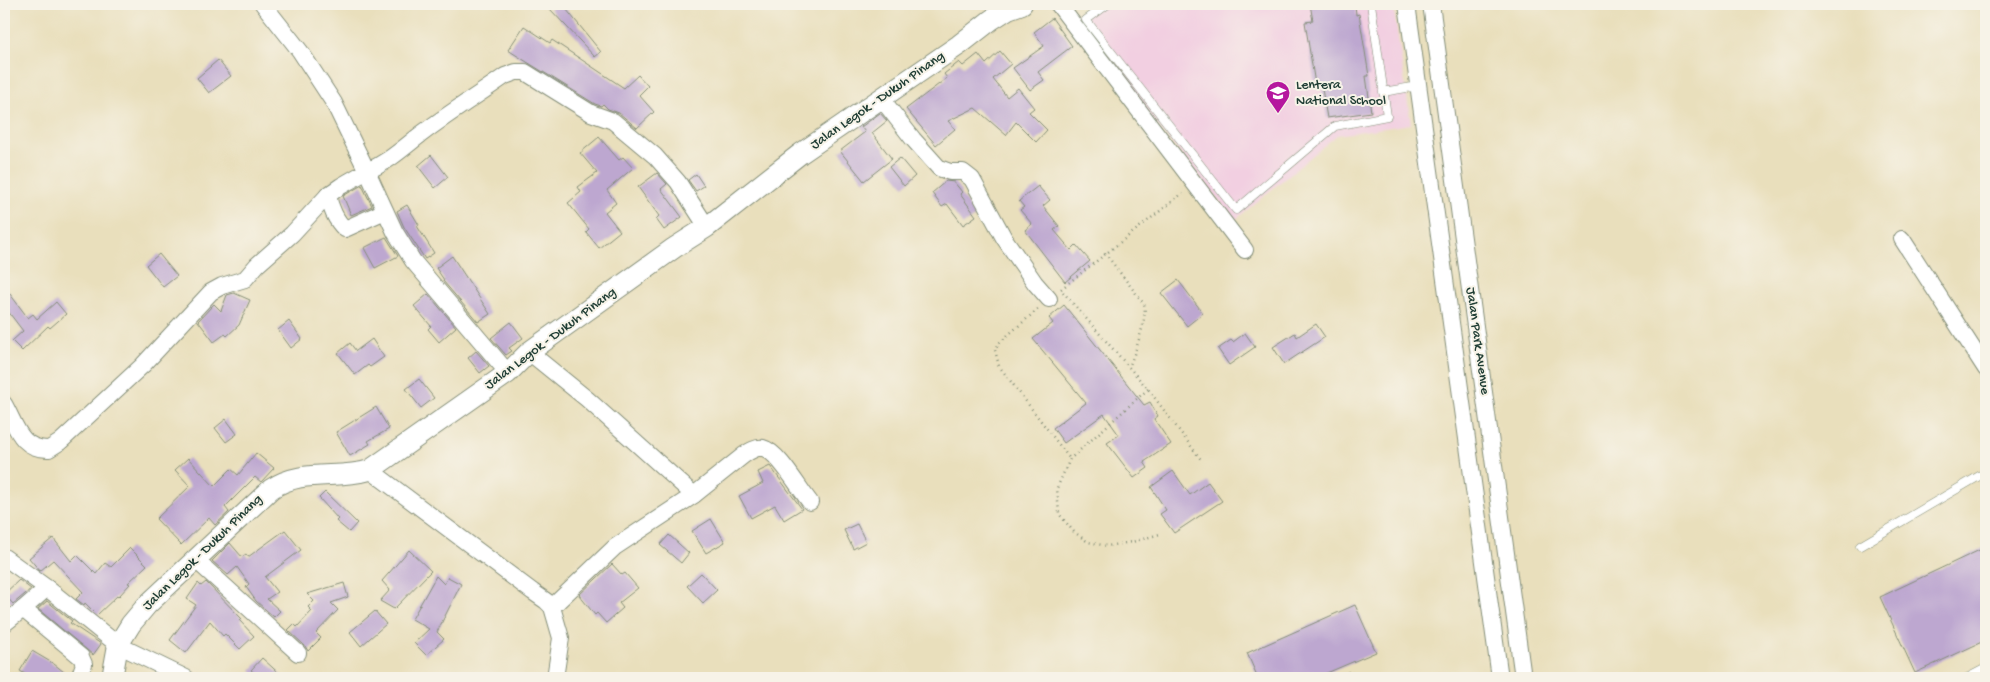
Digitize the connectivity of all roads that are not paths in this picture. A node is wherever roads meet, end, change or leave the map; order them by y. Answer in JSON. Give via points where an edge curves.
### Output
{"nodes":[{"id":1,"x":263,"y":4,"type":"edge"},
{"id":2,"x":1022,"y":4,"type":"edge"},
{"id":3,"x":1058,"y":4,"type":"edge"},
{"id":4,"x":1108,"y":4,"type":"edge"},
{"id":5,"x":1371,"y":4,"type":"edge"},
{"id":6,"x":1407,"y":4,"type":"edge"},
{"id":7,"x":1431,"y":4,"type":"edge"},
{"id":8,"x":1418,"y":86,"type":"junction"},
{"id":9,"x":1383,"y":92,"type":"junction"},
{"id":10,"x":881,"y":98,"type":"junction"},
{"id":11,"x":367,"y":172,"type":"junction"},
{"id":12,"x":328,"y":195,"type":"junction"},
{"id":13,"x":385,"y":212,"type":"junction"},
{"id":14,"x":707,"y":228,"type":"junction"},
{"id":15,"x":1902,"y":239,"type":"dead end"},
{"id":16,"x":1245,"y":250,"type":"dead end"},
{"id":17,"x":1055,"y":294,"type":"road end"},
{"id":18,"x":529,"y":352,"type":"junction"},
{"id":19,"x":1986,"y":369,"type":"edge"},
{"id":20,"x":508,"y":373,"type":"junction"},
{"id":21,"x":4,"y":404,"type":"edge"},
{"id":22,"x":370,"y":470,"type":"junction"},
{"id":23,"x":1986,"y":472,"type":"edge"},
{"id":24,"x":694,"y":495,"type":"junction"},
{"id":25,"x":810,"y":502,"type":"dead end"},
{"id":26,"x":1860,"y":546,"type":"dead end"},
{"id":27,"x":4,"y":557,"type":"edge"},
{"id":28,"x":196,"y":560,"type":"junction"},
{"id":29,"x":47,"y":588,"type":"junction"},
{"id":30,"x":552,"y":607,"type":"junction"},
{"id":31,"x":23,"y":609,"type":"junction"},
{"id":32,"x":4,"y":624,"type":"edge"},
{"id":33,"x":118,"y":644,"type":"junction"},
{"id":34,"x":298,"y":653,"type":"dead end"},
{"id":35,"x":1986,"y":668,"type":"edge"},
{"id":36,"x":79,"y":678,"type":"edge"},
{"id":37,"x":112,"y":678,"type":"edge"},
{"id":38,"x":186,"y":678,"type":"edge"},
{"id":39,"x":555,"y":678,"type":"edge"},
{"id":40,"x":1500,"y":678,"type":"edge"},
{"id":41,"x":1523,"y":678,"type":"edge"},
{"id":42,"x":1967,"y":678,"type":"edge"}],
"edges":[{"from":1,"to":11,"type":"street","via":[[300,51],[334,103]]},
{"from":2,"to":10,"type":"street","name":"Jalan Legok - Dukuh Pinang","via":[[990,20]]},
{"from":3,"to":16,"type":"street"},
{"from":4,"to":9,"type":"lane","via":[[1086,20],[1236,210],[1335,126],[1387,116]]},
{"from":5,"to":9,"type":"lane"},
{"from":6,"to":8,"type":"street","name":"Jalan Park Avenue"},
{"from":7,"to":41,"type":"street","name":"Jalan Park Avenue"},
{"from":8,"to":9,"type":"lane"},
{"from":8,"to":40,"type":"street","name":"Jalan Park Avenue"},
{"from":10,"to":14,"type":"street","name":"Jalan Legok - Dukuh Pinang","via":[[800,154]]},
{"from":10,"to":17,"type":"street","via":[[939,168],[963,172],[972,179],[1004,238],[1035,283]]},
{"from":11,"to":12,"type":"street"},
{"from":11,"to":13,"type":"street"},
{"from":11,"to":14,"type":"street","via":[[393,157],[505,76],[525,72],[591,113],[613,121],[655,156],[678,182]]},
{"from":12,"to":13,"type":"street","via":[[345,229]]},
{"from":12,"to":21,"type":"street","via":[[245,279],[211,292],[143,365],[49,450],[34,448],[22,440]]},
{"from":13,"to":20,"type":"street","via":[[413,261]]},
{"from":14,"to":18,"type":"street","name":"Jalan Legok - Dukuh Pinang"},
{"from":15,"to":19,"type":"street"},
{"from":18,"to":20,"type":"street","name":"Jalan Legok - Dukuh Pinang"},
{"from":18,"to":24,"type":"street"},
{"from":20,"to":22,"type":"street","name":"Jalan Legok - Dukuh Pinang"},
{"from":22,"to":28,"type":"street","name":"Jalan Legok - Dukuh Pinang","via":[[353,475],[295,477],[283,481],[245,511]]},
{"from":22,"to":30,"type":"street"},
{"from":23,"to":26,"type":"lane"},
{"from":24,"to":25,"type":"street","via":[[744,454],[762,448],[774,455]]},
{"from":24,"to":30,"type":"street","via":[[616,547]]},
{"from":27,"to":29,"type":"street"},
{"from":28,"to":33,"type":"street","name":"Jalan Legok - Dukuh Pinang","via":[[146,605]]},
{"from":28,"to":34,"type":"street"},
{"from":29,"to":31,"type":"street"},
{"from":29,"to":33,"type":"street"},
{"from":30,"to":39,"type":"street","via":[[561,638]]},
{"from":31,"to":32,"type":"street"},
{"from":31,"to":36,"type":"street","via":[[81,657],[84,664]]},
{"from":33,"to":37,"type":"street","name":"Jalan Legok - Dukuh Pinang"},
{"from":33,"to":38,"type":"street"},
{"from":35,"to":42,"type":"lane"}]}
